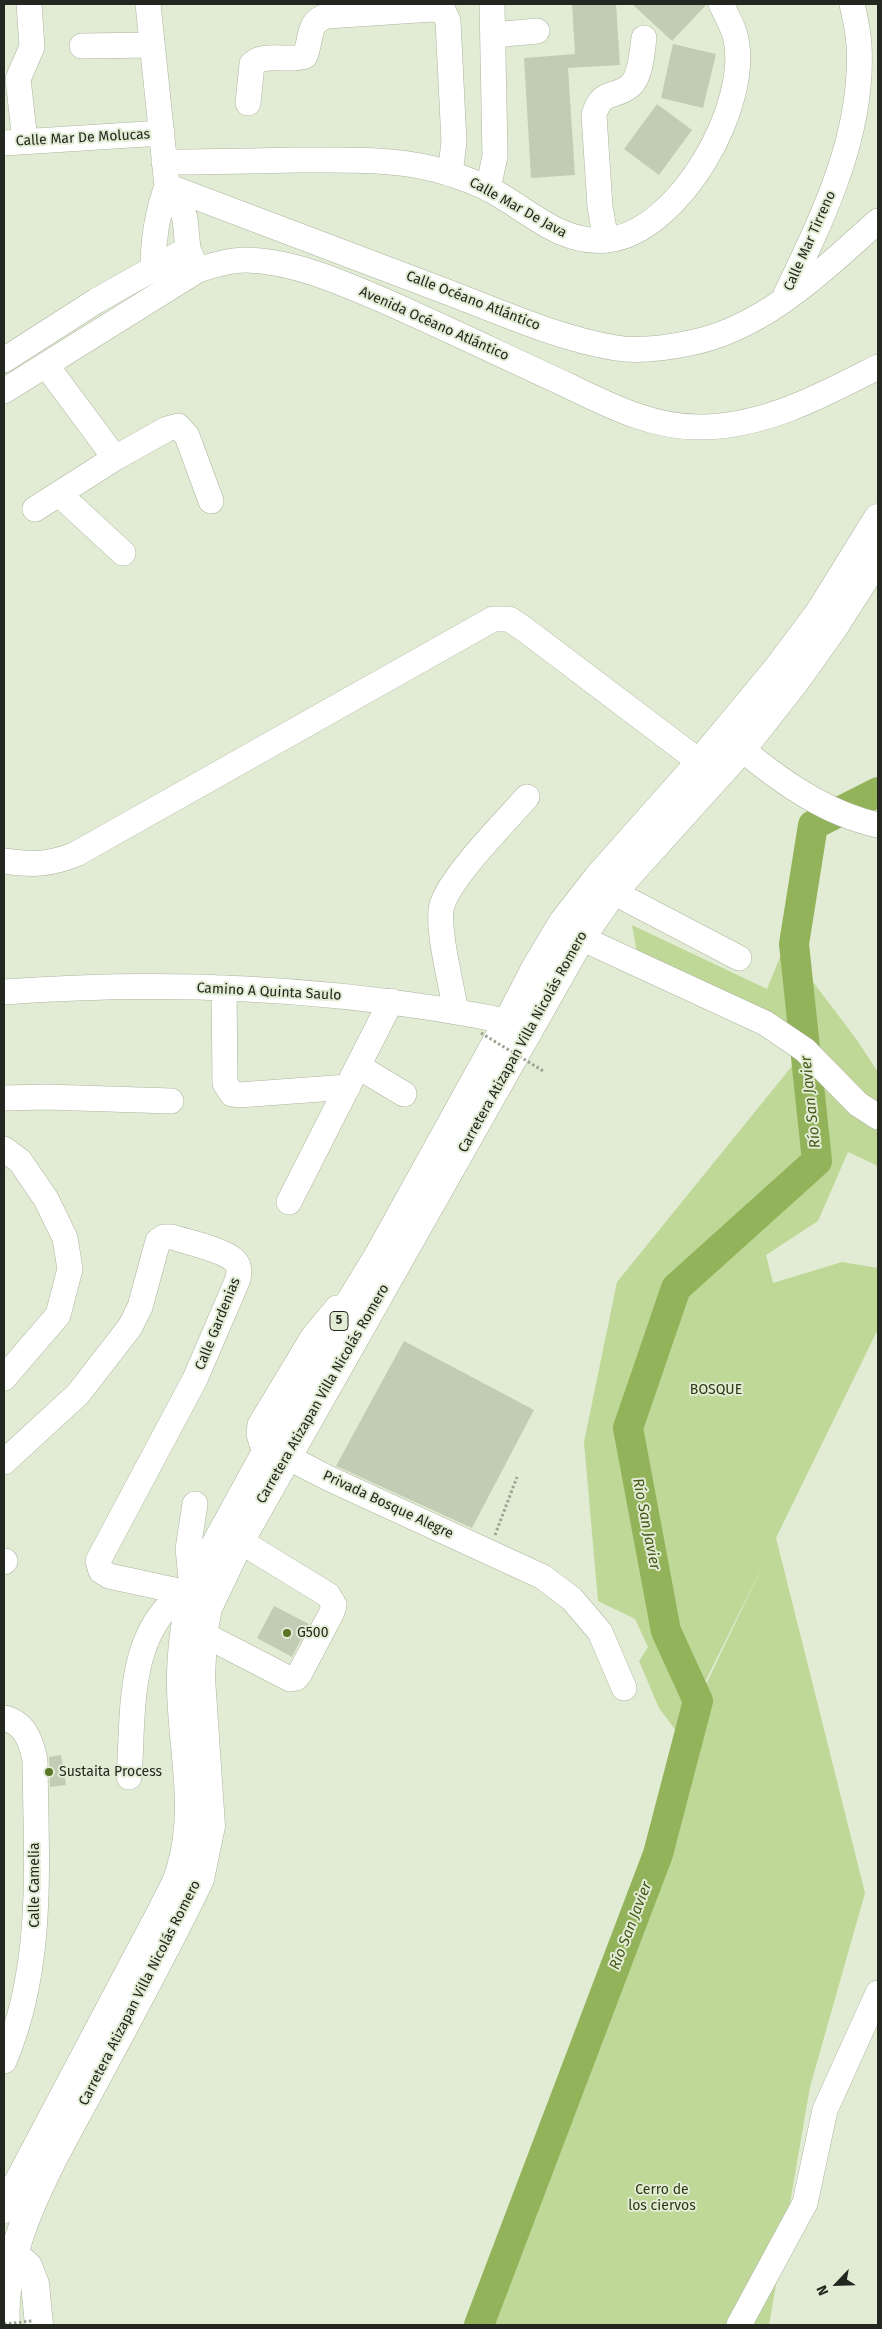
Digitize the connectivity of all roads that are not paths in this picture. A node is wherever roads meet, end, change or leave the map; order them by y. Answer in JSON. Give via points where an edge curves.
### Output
{"nodes":[{"id":1,"x":29,"y":4,"type":"edge"},
{"id":2,"x":148,"y":4,"type":"edge"},
{"id":3,"x":492,"y":4,"type":"edge"},
{"id":4,"x":721,"y":4,"type":"edge"},
{"id":5,"x":852,"y":4,"type":"edge"},
{"id":6,"x":537,"y":31,"type":"dead end"},
{"id":7,"x":493,"y":35,"type":"junction"},
{"id":8,"x":644,"y":38,"type":"dead end"},
{"id":9,"x":151,"y":45,"type":"junction"},
{"id":10,"x":82,"y":46,"type":"dead end"},
{"id":11,"x":11,"y":75,"type":"edge"},
{"id":12,"x":248,"y":103,"type":"dead end"},
{"id":13,"x":162,"y":133,"type":"junction"},
{"id":14,"x":14,"y":142,"type":"edge"},
{"id":15,"x":166,"y":174,"type":"junction"},
{"id":16,"x":450,"y":174,"type":"junction"},
{"id":17,"x":488,"y":189,"type":"junction"},
{"id":18,"x":878,"y":221,"type":"edge"},
{"id":19,"x":606,"y":240,"type":"junction"},
{"id":20,"x":193,"y":260,"type":"junction"},
{"id":21,"x":153,"y":267,"type":"junction"},
{"id":22,"x":783,"y":301,"type":"junction"},
{"id":23,"x":4,"y":360,"type":"edge"},
{"id":24,"x":46,"y":364,"type":"junction"},
{"id":25,"x":878,"y":367,"type":"edge"},
{"id":26,"x":4,"y":391,"type":"edge"},
{"id":27,"x":115,"y":458,"type":"junction"},
{"id":28,"x":59,"y":494,"type":"junction"},
{"id":29,"x":211,"y":501,"type":"dead end"},
{"id":30,"x":35,"y":509,"type":"dead end"},
{"id":31,"x":878,"y":518,"type":"edge"},
{"id":32,"x":123,"y":553,"type":"dead end"},
{"id":33,"x":878,"y":558,"type":"edge"},
{"id":34,"x":742,"y":748,"type":"junction"},
{"id":35,"x":700,"y":762,"type":"junction"},
{"id":36,"x":527,"y":797,"type":"dead end"},
{"id":37,"x":878,"y":825,"type":"edge"},
{"id":38,"x":4,"y":861,"type":"edge"},
{"id":39,"x":613,"y":892,"type":"junction"},
{"id":40,"x":581,"y":938,"type":"junction"},
{"id":41,"x":739,"y":958,"type":"dead end"},
{"id":42,"x":546,"y":974,"type":"junction"},
{"id":43,"x":224,"y":988,"type":"junction"},
{"id":44,"x":4,"y":992,"type":"edge"},
{"id":45,"x":392,"y":1001,"type":"junction"},
{"id":46,"x":456,"y":1012,"type":"junction"},
{"id":47,"x":521,"y":1024,"type":"junction"},
{"id":48,"x":353,"y":1077,"type":"junction"},
{"id":49,"x":404,"y":1094,"type":"dead end"},
{"id":50,"x":4,"y":1098,"type":"edge"},
{"id":51,"x":171,"y":1101,"type":"dead end"},
{"id":52,"x":878,"y":1117,"type":"edge"},
{"id":53,"x":4,"y":1149,"type":"edge"},
{"id":54,"x":289,"y":1202,"type":"dead end"},
{"id":55,"x":4,"y":1378,"type":"edge"},
{"id":56,"x":277,"y":1453,"type":"junction"},
{"id":57,"x":4,"y":1462,"type":"edge"},
{"id":58,"x":195,"y":1504,"type":"dead end"},
{"id":59,"x":240,"y":1541,"type":"junction"},
{"id":60,"x":187,"y":1590,"type":"junction"},
{"id":61,"x":203,"y":1634,"type":"junction"},
{"id":62,"x":624,"y":1688,"type":"dead end"},
{"id":63,"x":4,"y":1718,"type":"edge"},
{"id":64,"x":129,"y":1777,"type":"dead end"},
{"id":65,"x":878,"y":1993,"type":"edge"},
{"id":66,"x":4,"y":2061,"type":"edge"},
{"id":67,"x":4,"y":2209,"type":"edge"},
{"id":68,"x":8,"y":2252,"type":"edge"},
{"id":69,"x":20,"y":2324,"type":"edge"},
{"id":70,"x":739,"y":2325,"type":"edge"}],
"edges":[{"from":1,"to":11,"type":"street","via":[[32,47]]},
{"from":2,"to":9,"type":"street"},
{"from":3,"to":7,"type":"street"},
{"from":4,"to":19,"type":"street","name":"Calle Mar De Java","via":[[735,36],[736,68],[732,101],[724,127],[698,172],[675,200],[637,230],[621,238]]},
{"from":5,"to":22,"type":"street","name":"Calle Mar Tirreno","via":[[859,45],[857,89],[849,137],[822,220]]},
{"from":6,"to":7,"type":"street"},
{"from":7,"to":17,"type":"street","via":[[495,156]]},
{"from":8,"to":19,"type":"street","via":[[633,83],[597,103],[594,115],[600,207]]},
{"from":9,"to":10,"type":"street"},
{"from":9,"to":13,"type":"street"},
{"from":11,"to":14,"type":"street"},
{"from":12,"to":16,"type":"street","via":[[252,64],[263,58],[296,59],[305,56],[312,25],[318,18],[433,9],[444,12],[448,21],[454,142]]},
{"from":13,"to":14,"type":"street","name":"Calle Mar De Molucas"},
{"from":13,"to":15,"type":"street"},
{"from":15,"to":16,"type":"street","name":"Calle Mar De Java","via":[[351,159],[399,162]]},
{"from":15,"to":20,"type":"street","via":[[180,203]]},
{"from":15,"to":21,"type":"street","via":[[153,240]]},
{"from":15,"to":22,"type":"street","name":"Calle Océano Atlántico","via":[[545,328],[618,348],[656,349],[692,343],[726,332]]},
{"from":16,"to":17,"type":"street","name":"Calle Mar De Java"},
{"from":17,"to":19,"type":"street","name":"Calle Mar De Java","via":[[565,236]]},
{"from":18,"to":22,"type":"street","name":"Calle Océano Atlántico"},
{"from":20,"to":21,"type":"street","name":"Avenida Océano Atlántico"},
{"from":20,"to":24,"type":"street","name":"Avenida Océano Atlántico"},
{"from":20,"to":25,"type":"street","name":"Avenida Océano Atlántico","via":[[219,263],[245,260],[312,273],[450,329],[607,404],[671,426],[704,428],[746,423],[784,412]]},
{"from":21,"to":23,"type":"street","name":"Avenida Océano Atlántico"},
{"from":24,"to":26,"type":"street","name":"Avenida Océano Atlántico"},
{"from":24,"to":27,"type":"street"},
{"from":27,"to":28,"type":"street"},
{"from":27,"to":29,"type":"street","via":[[178,426],[187,436]]},
{"from":28,"to":30,"type":"street"},
{"from":28,"to":32,"type":"street"},
{"from":31,"to":35,"type":"main road","name":"Carretera Atizapan Villa Nicolás Romero","number":"5","via":[[819,613],[778,669]]},
{"from":33,"to":34,"type":"main road","name":"Carretera Atizapan Villa Nicolás Romero","number":"5","via":[[794,684]]},
{"from":34,"to":37,"type":"street","via":[[773,775],[818,802]]},
{"from":34,"to":39,"type":"main road","name":"Carretera Atizapan Villa Nicolás Romero","number":"5"},
{"from":35,"to":38,"type":"street","via":[[524,629],[509,619],[493,619],[76,854],[46,864]]},
{"from":35,"to":42,"type":"main road","name":"Carretera Atizapan Villa Nicolás Romero","number":"5","via":[[598,877],[563,922]]},
{"from":36,"to":46,"type":"street","via":[[452,884],[442,906],[442,929]]},
{"from":39,"to":40,"type":"main road","name":"Carretera Atizapan Villa Nicolás Romero","number":"5"},
{"from":39,"to":41,"type":"street"},
{"from":40,"to":42,"type":"main road","name":"Carretera Atizapan Villa Nicolás Romero","number":"5"},
{"from":40,"to":52,"type":"street","via":[[765,1023],[805,1050],[858,1104]]},
{"from":42,"to":47,"type":"main road","name":"Carretera Atizapan Villa Nicolás Romero","number":"5"},
{"from":43,"to":44,"type":"street","name":"Camino A Quinta Saulo"},
{"from":43,"to":45,"type":"street","name":"Camino A Quinta Saulo"},
{"from":43,"to":48,"type":"street","via":[[225,1083],[232,1094]]},
{"from":45,"to":46,"type":"street","name":"Camino A Quinta Saulo"},
{"from":45,"to":48,"type":"street"},
{"from":46,"to":47,"type":"street","name":"Camino A Quinta Saulo"},
{"from":47,"to":56,"type":"main road","name":"Carretera Atizapan Villa Nicolás Romero","number":"5"},
{"from":47,"to":56,"type":"main road","name":"Carretera Atizapan Villa Nicolás Romero","number":"5","via":[[334,1328]]},
{"from":48,"to":49,"type":"street"},
{"from":48,"to":54,"type":"street"},
{"from":50,"to":51,"type":"street"},
{"from":53,"to":55,"type":"street","via":[[20,1161],[46,1199],[64,1238],[70,1268],[58,1315]]},
{"from":56,"to":59,"type":"main road","name":"Carretera Atizapan Villa Nicolás Romero","number":"5"},
{"from":56,"to":60,"type":"main road","name":"Carretera Atizapan Villa Nicolás Romero","number":"5"},
{"from":56,"to":62,"type":"street","name":"Privada Bosque Alegre","via":[[543,1577],[572,1599],[600,1632]]},
{"from":57,"to":60,"type":"street","name":"Calle Gardenias","via":[[78,1394],[130,1327],[140,1307],[158,1241],[172,1237],[235,1261],[239,1270],[238,1280],[203,1361],[98,1561],[101,1572],[109,1576]]},
{"from":58,"to":60,"type":"street","via":[[188,1549]]},
{"from":59,"to":61,"type":"main road","name":"Carretera Atizapan Villa Nicolás Romero","number":"5","via":[[208,1608]]},
{"from":59,"to":61,"type":"street","via":[[328,1595],[334,1605],[332,1612],[300,1673],[290,1680]]},
{"from":60,"to":64,"type":"street","via":[[162,1613],[146,1638],[136,1668]]},
{"from":60,"to":67,"type":"main road","name":"Carretera Atizapan Villa Nicolás Romero","number":"5","via":[[180,1679],[189,1821],[180,1871]]},
{"from":61,"to":68,"type":"main road","name":"Carretera Atizapan Villa Nicolás Romero","number":"5","via":[[201,1678],[211,1826],[200,1879]]},
{"from":63,"to":66,"type":"street","name":"Calle Camelia","via":[[20,1726],[31,1740],[35,1760],[36,1930],[30,1978]]},
{"from":65,"to":70,"type":"street","via":[[825,2110],[804,2203]]},
{"from":68,"to":69,"type":"main road","name":"Carretera Atizapan Villa Nicolás Romero","number":"5","via":[[4,2293]]}]}
